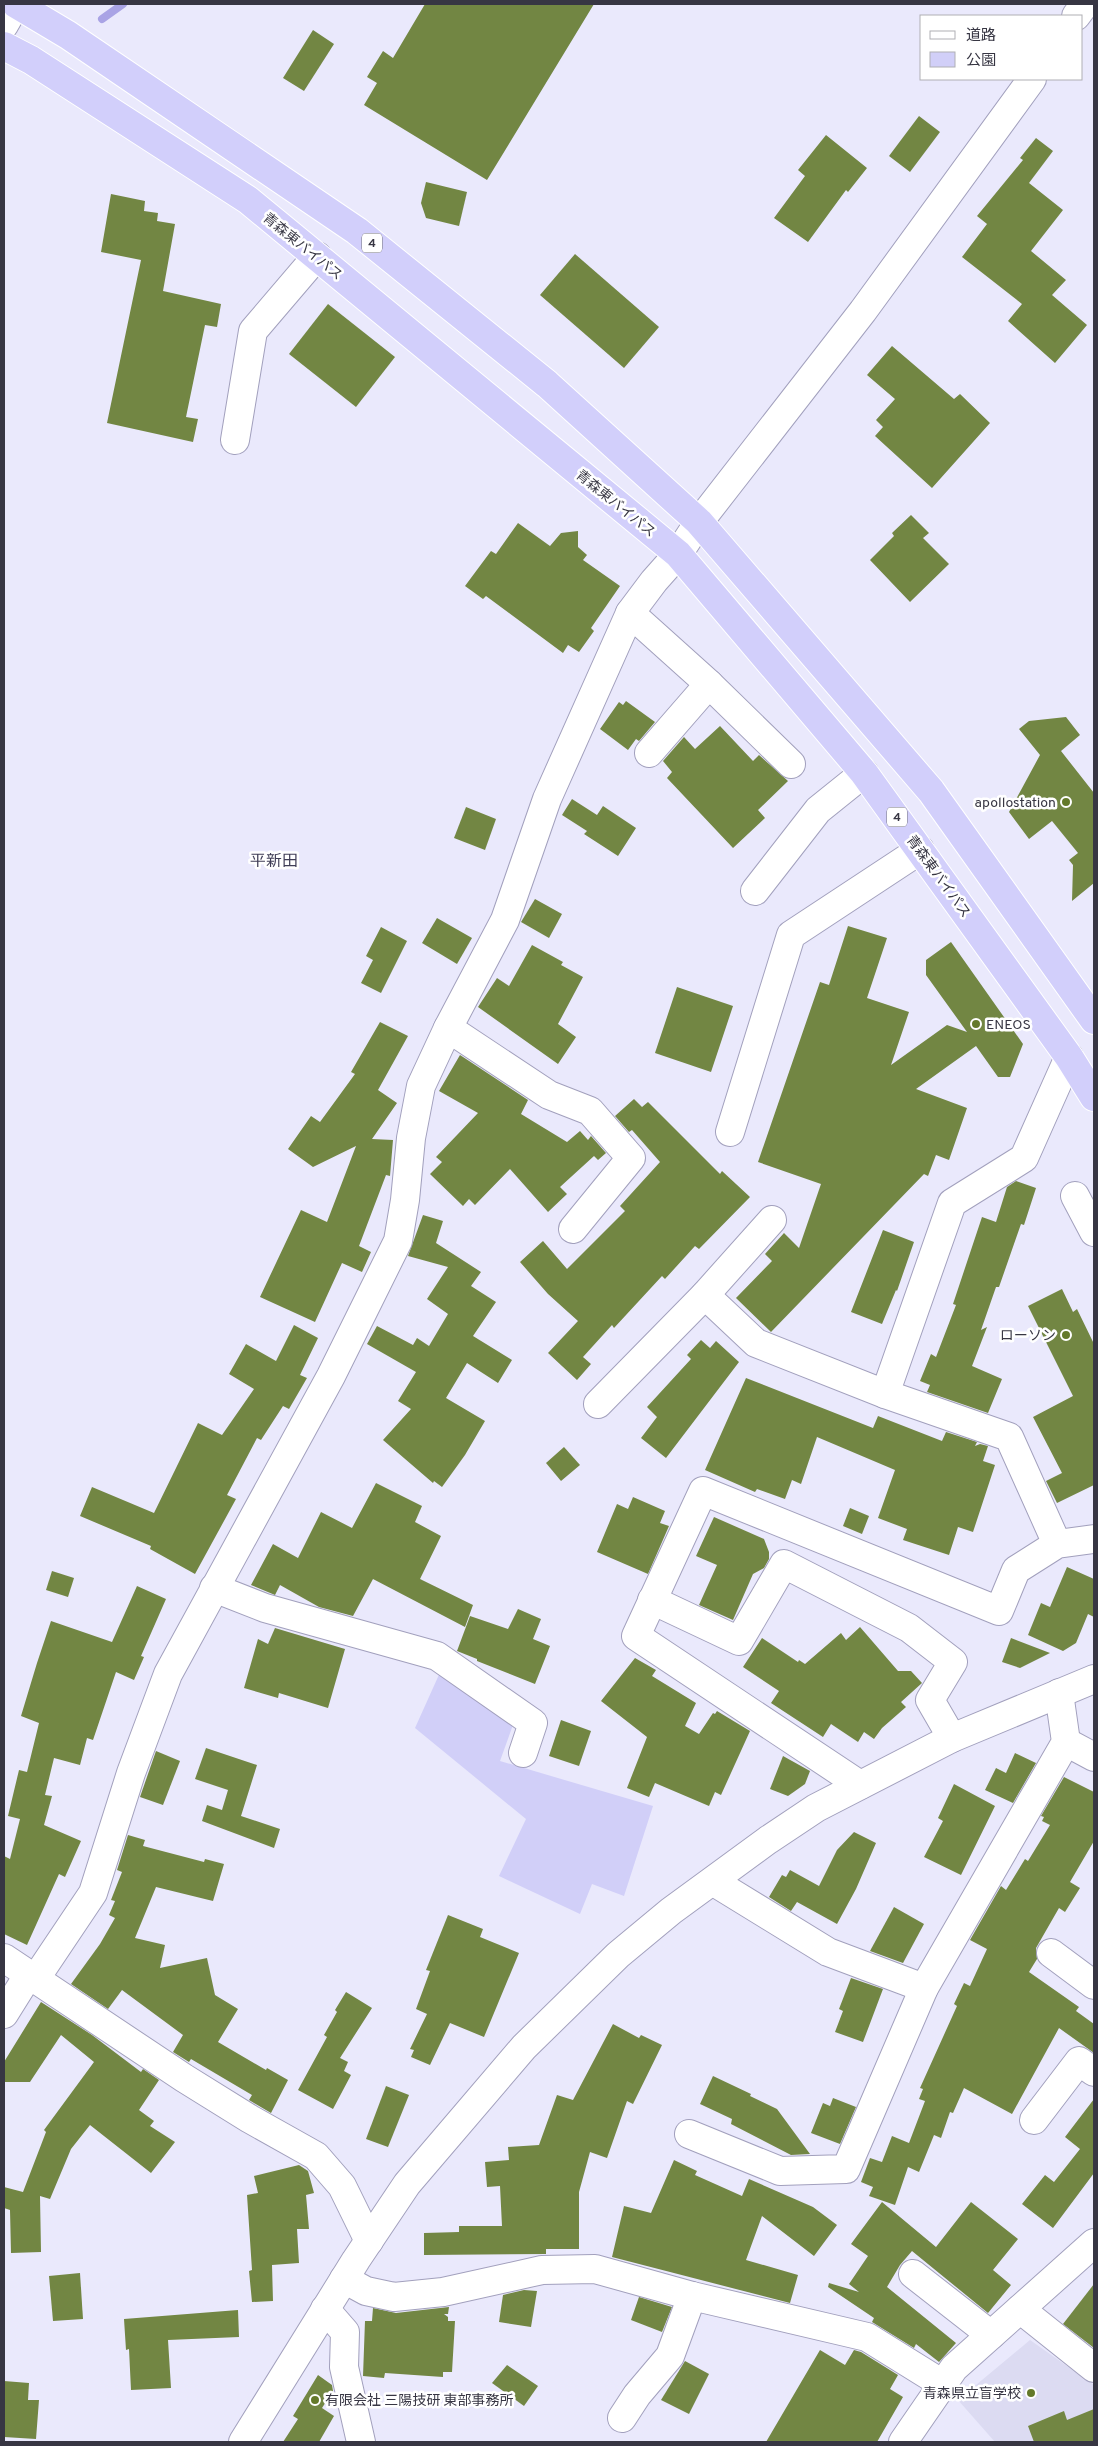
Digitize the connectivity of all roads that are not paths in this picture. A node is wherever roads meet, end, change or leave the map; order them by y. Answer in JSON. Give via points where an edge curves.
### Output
{"nodes":[{"id":1,"x":16,"y":4,"type":"edge"},
{"id":2,"x":1085,"y":4,"type":"edge"},
{"id":3,"x":1077,"y":15,"type":"edge"},
{"id":4,"x":4,"y":25,"type":"edge"},
{"id":5,"x":4,"y":46,"type":"edge"},
{"id":6,"x":1031,"y":80,"type":"edge"},
{"id":7,"x":316,"y":256,"type":"junction"},
{"id":8,"x":235,"y":440,"type":"dead end"},
{"id":9,"x":698,"y":522,"type":"junction"},
{"id":10,"x":678,"y":554,"type":"junction"},
{"id":11,"x":630,"y":613,"type":"junction"},
{"id":12,"x":709,"y":684,"type":"junction"},
{"id":13,"x":649,"y":754,"type":"dead end"},
{"id":14,"x":791,"y":764,"type":"dead end"},
{"id":15,"x":864,"y":773,"type":"junction"},
{"id":16,"x":920,"y":850,"type":"junction"},
{"id":17,"x":754,"y":891,"type":"dead end"},
{"id":18,"x":1094,"y":1020,"type":"edge"},
{"id":19,"x":448,"y":1028,"type":"junction"},
{"id":20,"x":1069,"y":1057,"type":"junction"},
{"id":21,"x":1094,"y":1097,"type":"edge"},
{"id":22,"x":730,"y":1132,"type":"dead end"},
{"id":23,"x":1075,"y":1196,"type":"dead end"},
{"id":24,"x":772,"y":1220,"type":"dead end"},
{"id":25,"x":573,"y":1229,"type":"dead end"},
{"id":26,"x":1094,"y":1232,"type":"edge"},
{"id":27,"x":705,"y":1295,"type":"junction"},
{"id":28,"x":885,"y":1394,"type":"junction"},
{"id":29,"x":598,"y":1404,"type":"dead end"},
{"id":30,"x":1094,"y":1539,"type":"edge"},
{"id":31,"x":1057,"y":1544,"type":"junction"},
{"id":32,"x":214,"y":1588,"type":"junction"},
{"id":33,"x":652,"y":1600,"type":"junction"},
{"id":34,"x":1094,"y":1679,"type":"edge"},
{"id":35,"x":1059,"y":1693,"type":"junction"},
{"id":36,"x":952,"y":1738,"type":"junction"},
{"id":37,"x":1066,"y":1742,"type":"junction"},
{"id":38,"x":523,"y":1753,"type":"dead end"},
{"id":39,"x":1094,"y":1757,"type":"edge"},
{"id":40,"x":860,"y":1785,"type":"junction"},
{"id":41,"x":714,"y":1882,"type":"junction"},
{"id":42,"x":1051,"y":1952,"type":"dead end"},
{"id":43,"x":4,"y":1958,"type":"edge"},
{"id":44,"x":32,"y":1976,"type":"junction"},
{"id":45,"x":1094,"y":1985,"type":"edge"},
{"id":46,"x":924,"y":1988,"type":"junction"},
{"id":47,"x":4,"y":2014,"type":"edge"},
{"id":48,"x":1094,"y":2072,"type":"edge"},
{"id":49,"x":1034,"y":2120,"type":"dead end"},
{"id":50,"x":689,"y":2134,"type":"dead end"},
{"id":51,"x":369,"y":2241,"type":"junction"},
{"id":52,"x":1094,"y":2243,"type":"edge"},
{"id":53,"x":913,"y":2274,"type":"dead end"},
{"id":54,"x":344,"y":2279,"type":"junction"},
{"id":55,"x":692,"y":2296,"type":"junction"},
{"id":56,"x":325,"y":2309,"type":"junction"},
{"id":57,"x":1020,"y":2309,"type":"junction"},
{"id":58,"x":991,"y":2335,"type":"junction"},
{"id":59,"x":1094,"y":2368,"type":"edge"},
{"id":60,"x":941,"y":2383,"type":"junction"},
{"id":61,"x":622,"y":2418,"type":"dead end"},
{"id":62,"x":243,"y":2442,"type":"edge"},
{"id":63,"x":361,"y":2442,"type":"edge"},
{"id":64,"x":903,"y":2442,"type":"edge"}],
"edges":[{"from":1,"to":4,"type":"street"},
{"from":1,"to":9,"type":"highway","number":"4","via":[[68,35],[357,231],[547,384]]},
{"from":2,"to":3,"type":"street"},
{"from":5,"to":7,"type":"highway","name":"青森東バイパス","number":"4","via":[[31,60],[248,200]]},
{"from":6,"to":9,"type":"street","via":[[863,311]]},
{"from":7,"to":8,"type":"street","via":[[253,331]]},
{"from":7,"to":10,"type":"highway","name":"青森東バイパス","number":"4"},
{"from":9,"to":10,"type":"street"},
{"from":9,"to":18,"type":"highway","number":"4","via":[[931,791]]},
{"from":10,"to":11,"type":"street"},
{"from":10,"to":15,"type":"highway","name":"青森東バイパス","number":"4"},
{"from":11,"to":12,"type":"street"},
{"from":11,"to":19,"type":"street","via":[[547,800],[506,920]]},
{"from":12,"to":13,"type":"street"},
{"from":12,"to":14,"type":"street"},
{"from":15,"to":16,"type":"highway","name":"青森東バイパス","number":"4"},
{"from":15,"to":17,"type":"street","via":[[818,810]]},
{"from":16,"to":20,"type":"highway","name":"青森東バイパス","number":"4"},
{"from":16,"to":22,"type":"street","via":[[791,935]]},
{"from":19,"to":25,"type":"street","via":[[549,1094],[590,1111],[631,1158]]},
{"from":19,"to":32,"type":"street","via":[[421,1086],[398,1241],[332,1376]]},
{"from":20,"to":21,"type":"highway","name":"青森東バイパス","number":"4"},
{"from":20,"to":28,"type":"street","via":[[1024,1158],[952,1203]]},
{"from":23,"to":26,"type":"street"},
{"from":24,"to":27,"type":"street"},
{"from":27,"to":28,"type":"street","via":[[756,1343]]},
{"from":27,"to":29,"type":"street"},
{"from":28,"to":31,"type":"street","via":[[1009,1437]]},
{"from":30,"to":31,"type":"street"},
{"from":31,"to":33,"type":"street","via":[[1016,1570],[998,1611],[703,1491]]},
{"from":32,"to":38,"type":"street","via":[[265,1608],[438,1656],[533,1723]]},
{"from":32,"to":44,"type":"street","via":[[168,1674],[131,1773],[93,1893]]},
{"from":33,"to":36,"type":"street","via":[[739,1641],[784,1564],[909,1628],[953,1662],[930,1700]]},
{"from":33,"to":40,"type":"street","via":[[636,1636]]},
{"from":34,"to":35,"type":"street"},
{"from":35,"to":36,"type":"street"},
{"from":35,"to":37,"type":"street"},
{"from":36,"to":40,"type":"street"},
{"from":37,"to":39,"type":"street"},
{"from":37,"to":46,"type":"street"},
{"from":40,"to":41,"type":"street","via":[[800,1818]]},
{"from":41,"to":46,"type":"street","via":[[828,1952]]},
{"from":41,"to":51,"type":"street","via":[[671,1911],[618,1955],[524,2047],[407,2184]]},
{"from":42,"to":45,"type":"street"},
{"from":43,"to":44,"type":"street"},
{"from":44,"to":47,"type":"street"},
{"from":44,"to":51,"type":"street","via":[[184,2078],[316,2156],[342,2186]]},
{"from":46,"to":50,"type":"street","via":[[846,2169],[780,2172]]},
{"from":48,"to":49,"type":"street","via":[[1079,2061]]},
{"from":51,"to":54,"type":"street"},
{"from":52,"to":57,"type":"street"},
{"from":53,"to":58,"type":"street"},
{"from":54,"to":55,"type":"street","via":[[366,2291],[394,2297],[443,2292],[542,2270],[595,2269]]},
{"from":54,"to":56,"type":"street"},
{"from":55,"to":60,"type":"street","via":[[867,2337]]},
{"from":55,"to":61,"type":"street","via":[[670,2356]]},
{"from":56,"to":62,"type":"street"},
{"from":56,"to":63,"type":"street","via":[[345,2332],[344,2367]]},
{"from":57,"to":58,"type":"street"},
{"from":57,"to":59,"type":"street"},
{"from":58,"to":60,"type":"street"},
{"from":60,"to":64,"type":"street"}]}
